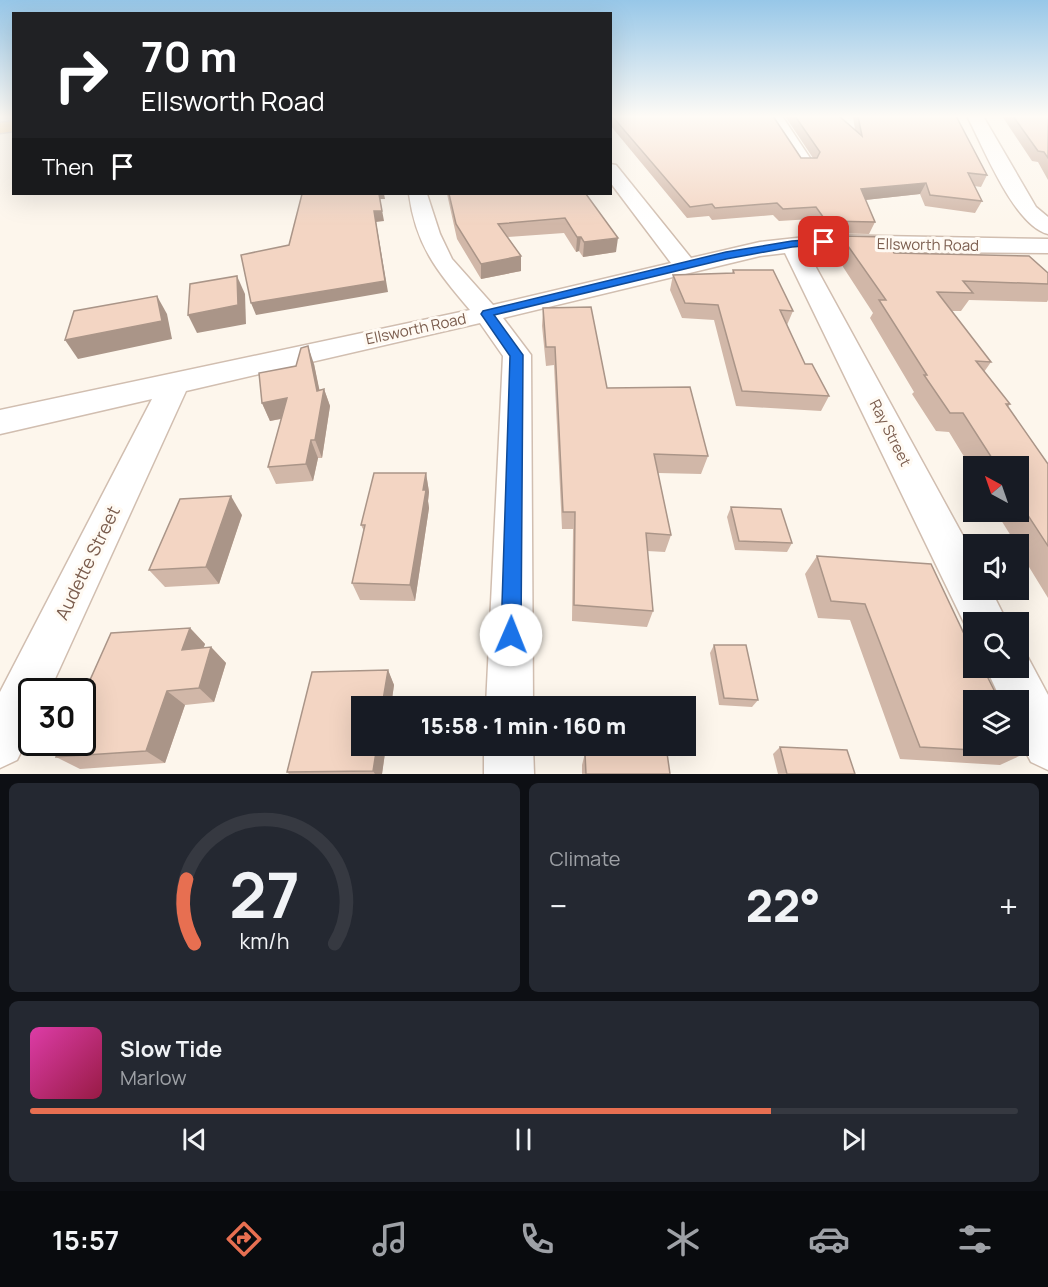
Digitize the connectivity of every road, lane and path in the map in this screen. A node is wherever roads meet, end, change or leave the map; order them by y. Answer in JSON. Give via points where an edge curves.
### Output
{"nodes":[{"id":1,"x":797,"y":152,"type":"edge"},
{"id":2,"x":995,"y":152,"type":"edge"},
{"id":3,"x":805,"y":164,"type":"edge"},
{"id":4,"x":612,"y":172,"type":"edge"},
{"id":5,"x":418,"y":195,"type":"edge"},
{"id":6,"x":1048,"y":228,"type":"edge"},
{"id":7,"x":792,"y":244,"type":"junction"},
{"id":8,"x":1048,"y":246,"type":"edge"},
{"id":9,"x":685,"y":266,"type":"junction"},
{"id":10,"x":487,"y":314,"type":"junction"},
{"id":11,"x":175,"y":383,"type":"junction"},
{"id":12,"x":0,"y":422,"type":"edge"},
{"id":13,"x":981,"y":612,"type":"edge"},
{"id":14,"x":1014,"y":678,"type":"edge"},
{"id":15,"x":510,"y":696,"type":"edge"},
{"id":16,"x":0,"y":742,"type":"edge"},
{"id":17,"x":1048,"y":745,"type":"edge"},
{"id":18,"x":509,"y":756,"type":"edge"},
{"id":19,"x":509,"y":774,"type":"edge"}],
"edges":[{"from":1,"to":3,"type":"street"},
{"from":2,"to":6,"type":"street","via":[[1028,211]]},
{"from":4,"to":9,"type":"street"},
{"from":5,"to":10,"type":"street","via":[[442,262]]},
{"from":7,"to":8,"type":"street","name":"Ellsworth Road"},
{"from":7,"to":9,"type":"street","name":"Ellsworth Road"},
{"from":7,"to":13,"type":"street","name":"Ray Street"},
{"from":9,"to":10,"type":"street","name":"Ellsworth Road"},
{"from":10,"to":11,"type":"street","name":"Ellsworth Road"},
{"from":10,"to":15,"type":"street","via":[[517,355]]},
{"from":11,"to":12,"type":"street","name":"Ellsworth Road"},
{"from":11,"to":16,"type":"street","name":"Audette Street"},
{"from":14,"to":17,"type":"street"},
{"from":18,"to":19,"type":"street"}]}
